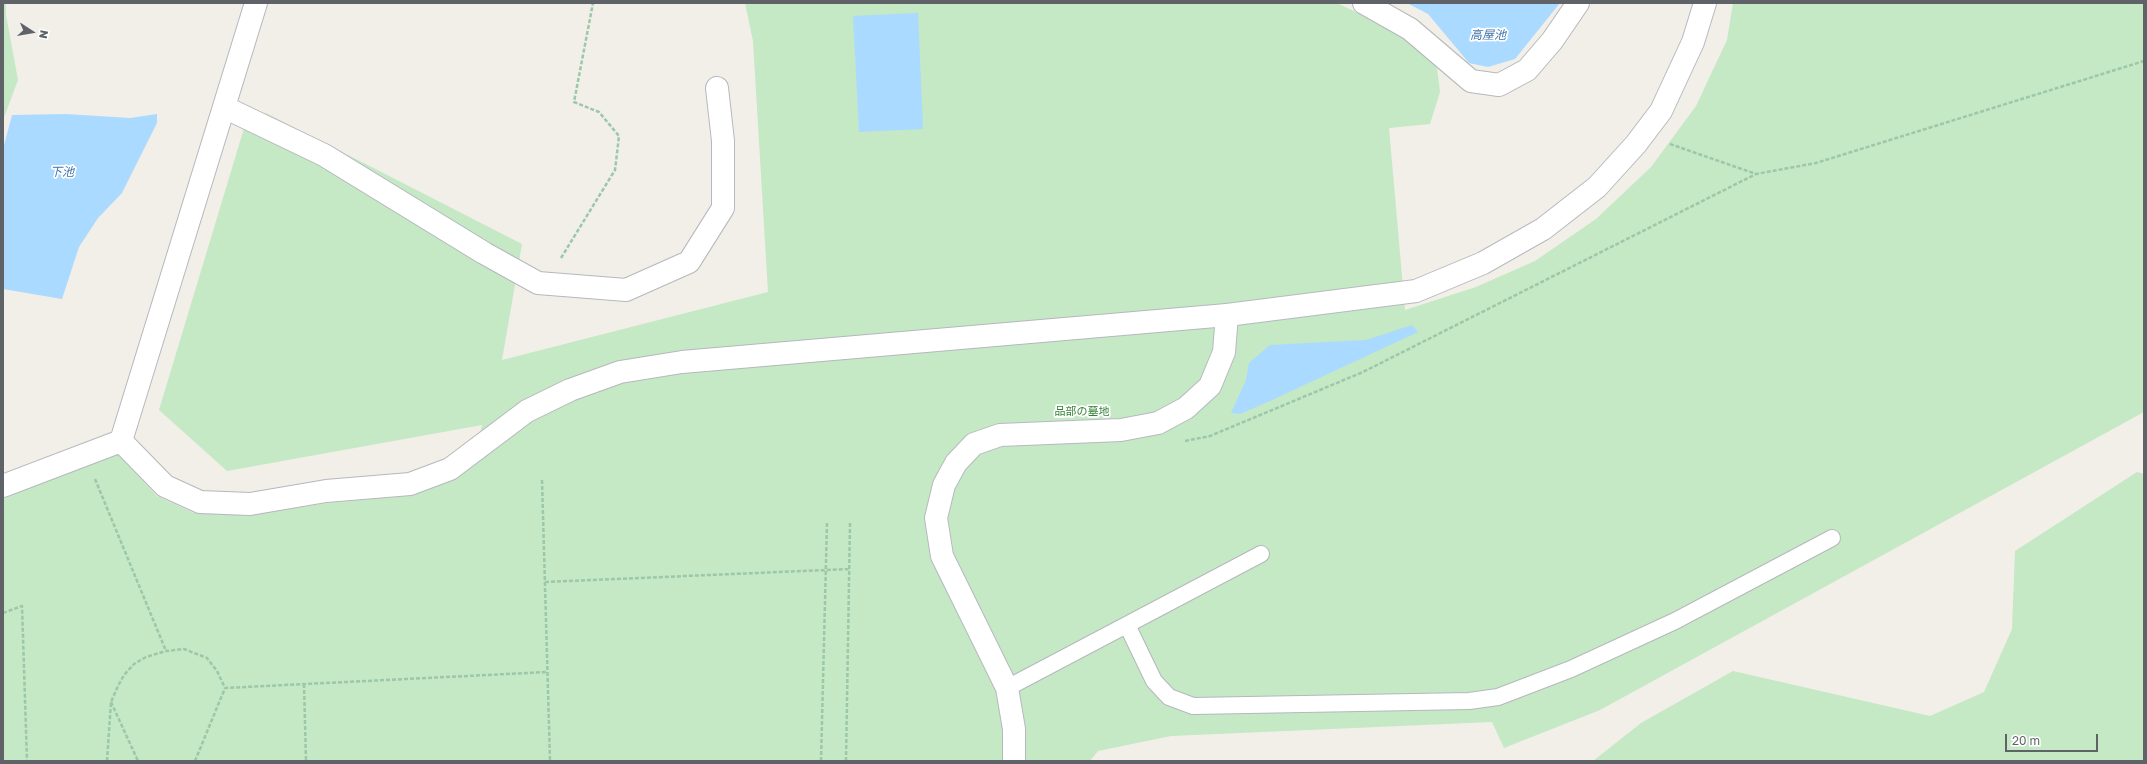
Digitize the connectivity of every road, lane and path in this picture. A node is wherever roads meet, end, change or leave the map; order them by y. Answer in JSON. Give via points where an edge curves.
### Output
{"nodes":[{"id":1,"x":256,"y":3,"type":"edge"},
{"id":2,"x":593,"y":3,"type":"edge"},
{"id":3,"x":1364,"y":3,"type":"edge"},
{"id":4,"x":1578,"y":3,"type":"edge"},
{"id":5,"x":1705,"y":3,"type":"edge"},
{"id":6,"x":2144,"y":61,"type":"edge"},
{"id":7,"x":718,"y":88,"type":"dead end"},
{"id":8,"x":224,"y":107,"type":"junction"},
{"id":9,"x":1643,"y":135,"type":"junction"},
{"id":10,"x":1756,"y":174,"type":"junction"},
{"id":11,"x":538,"y":283,"type":"junction"},
{"id":12,"x":1227,"y":315,"type":"junction"},
{"id":13,"x":121,"y":441,"type":"junction"},
{"id":14,"x":1179,"y":442,"type":"dead end"},
{"id":15,"x":542,"y":480,"type":"dead end"},
{"id":16,"x":3,"y":486,"type":"edge"},
{"id":17,"x":102,"y":498,"type":"dead end"},
{"id":18,"x":827,"y":522,"type":"dead end"},
{"id":19,"x":850,"y":523,"type":"dead end"},
{"id":20,"x":1832,"y":538,"type":"dead end"},
{"id":21,"x":1261,"y":554,"type":"dead end"},
{"id":22,"x":826,"y":568,"type":"junction"},
{"id":23,"x":850,"y":569,"type":"junction"},
{"id":24,"x":545,"y":582,"type":"junction"},
{"id":25,"x":3,"y":613,"type":"edge"},
{"id":26,"x":1128,"y":625,"type":"junction"},
{"id":27,"x":166,"y":651,"type":"junction"},
{"id":28,"x":548,"y":672,"type":"junction"},
{"id":29,"x":304,"y":684,"type":"junction"},
{"id":30,"x":225,"y":688,"type":"junction"},
{"id":31,"x":1007,"y":688,"type":"junction"},
{"id":32,"x":111,"y":702,"type":"junction"},
{"id":33,"x":27,"y":761,"type":"edge"},
{"id":34,"x":107,"y":761,"type":"edge"},
{"id":35,"x":138,"y":761,"type":"edge"},
{"id":36,"x":196,"y":761,"type":"edge"},
{"id":37,"x":306,"y":761,"type":"edge"},
{"id":38,"x":550,"y":761,"type":"edge"},
{"id":39,"x":821,"y":761,"type":"edge"},
{"id":40,"x":846,"y":761,"type":"edge"},
{"id":41,"x":1014,"y":761,"type":"edge"}],
"edges":[{"from":1,"to":8,"type":"street"},
{"from":2,"to":11,"type":"path","via":[[574,102],[599,112],[619,136],[615,170],[557,263]]},
{"from":3,"to":4,"type":"street","via":[[1410,29],[1471,81],[1499,85],[1527,70],[1552,41]]},
{"from":5,"to":9,"type":"street","via":[[1693,42],[1661,111]]},
{"from":6,"to":10,"type":"path","via":[[1816,163]]},
{"from":7,"to":11,"type":"street","via":[[723,141],[723,208],[689,262],[626,290]]},
{"from":8,"to":11,"type":"street","via":[[324,155]]},
{"from":8,"to":13,"type":"street"},
{"from":9,"to":10,"type":"path"},
{"from":9,"to":12,"type":"street","via":[[1597,187],[1542,229],[1483,263],[1416,291]]},
{"from":10,"to":14,"type":"path","via":[[1363,372],[1210,436]]},
{"from":12,"to":13,"type":"street","via":[[682,362],[620,372],[570,390],[527,411],[450,469],[410,484],[326,491],[250,504],[200,502],[164,486]]},
{"from":12,"to":31,"type":"street","via":[[1224,352],[1210,386],[1186,408],[1158,423],[1121,430],[1000,435],[974,444],[956,463],[944,485],[936,518],[942,556]]},
{"from":13,"to":16,"type":"street"},
{"from":15,"to":24,"type":"path"},
{"from":17,"to":27,"type":"path"},
{"from":18,"to":22,"type":"path"},
{"from":19,"to":23,"type":"path"},
{"from":20,"to":26,"type":"lane","via":[[1675,621],[1571,669],[1498,697],[1470,701],[1193,706],[1169,697],[1154,681]]},
{"from":21,"to":26,"type":"lane"},
{"from":22,"to":23,"type":"path"},
{"from":22,"to":24,"type":"path"},
{"from":22,"to":39,"type":"path"},
{"from":23,"to":40,"type":"path"},
{"from":24,"to":28,"type":"path"},
{"from":25,"to":33,"type":"path","via":[[22,606]]},
{"from":26,"to":31,"type":"lane"},
{"from":27,"to":30,"type":"path","via":[[184,649],[207,658]]},
{"from":27,"to":32,"type":"path","via":[[146,656],[134,664],[124,675]]},
{"from":28,"to":29,"type":"path"},
{"from":28,"to":38,"type":"path"},
{"from":29,"to":30,"type":"path"},
{"from":29,"to":37,"type":"path"},
{"from":30,"to":36,"type":"path"},
{"from":31,"to":41,"type":"street","via":[[1014,729]]},
{"from":32,"to":34,"type":"path"},
{"from":32,"to":35,"type":"path"}]}
